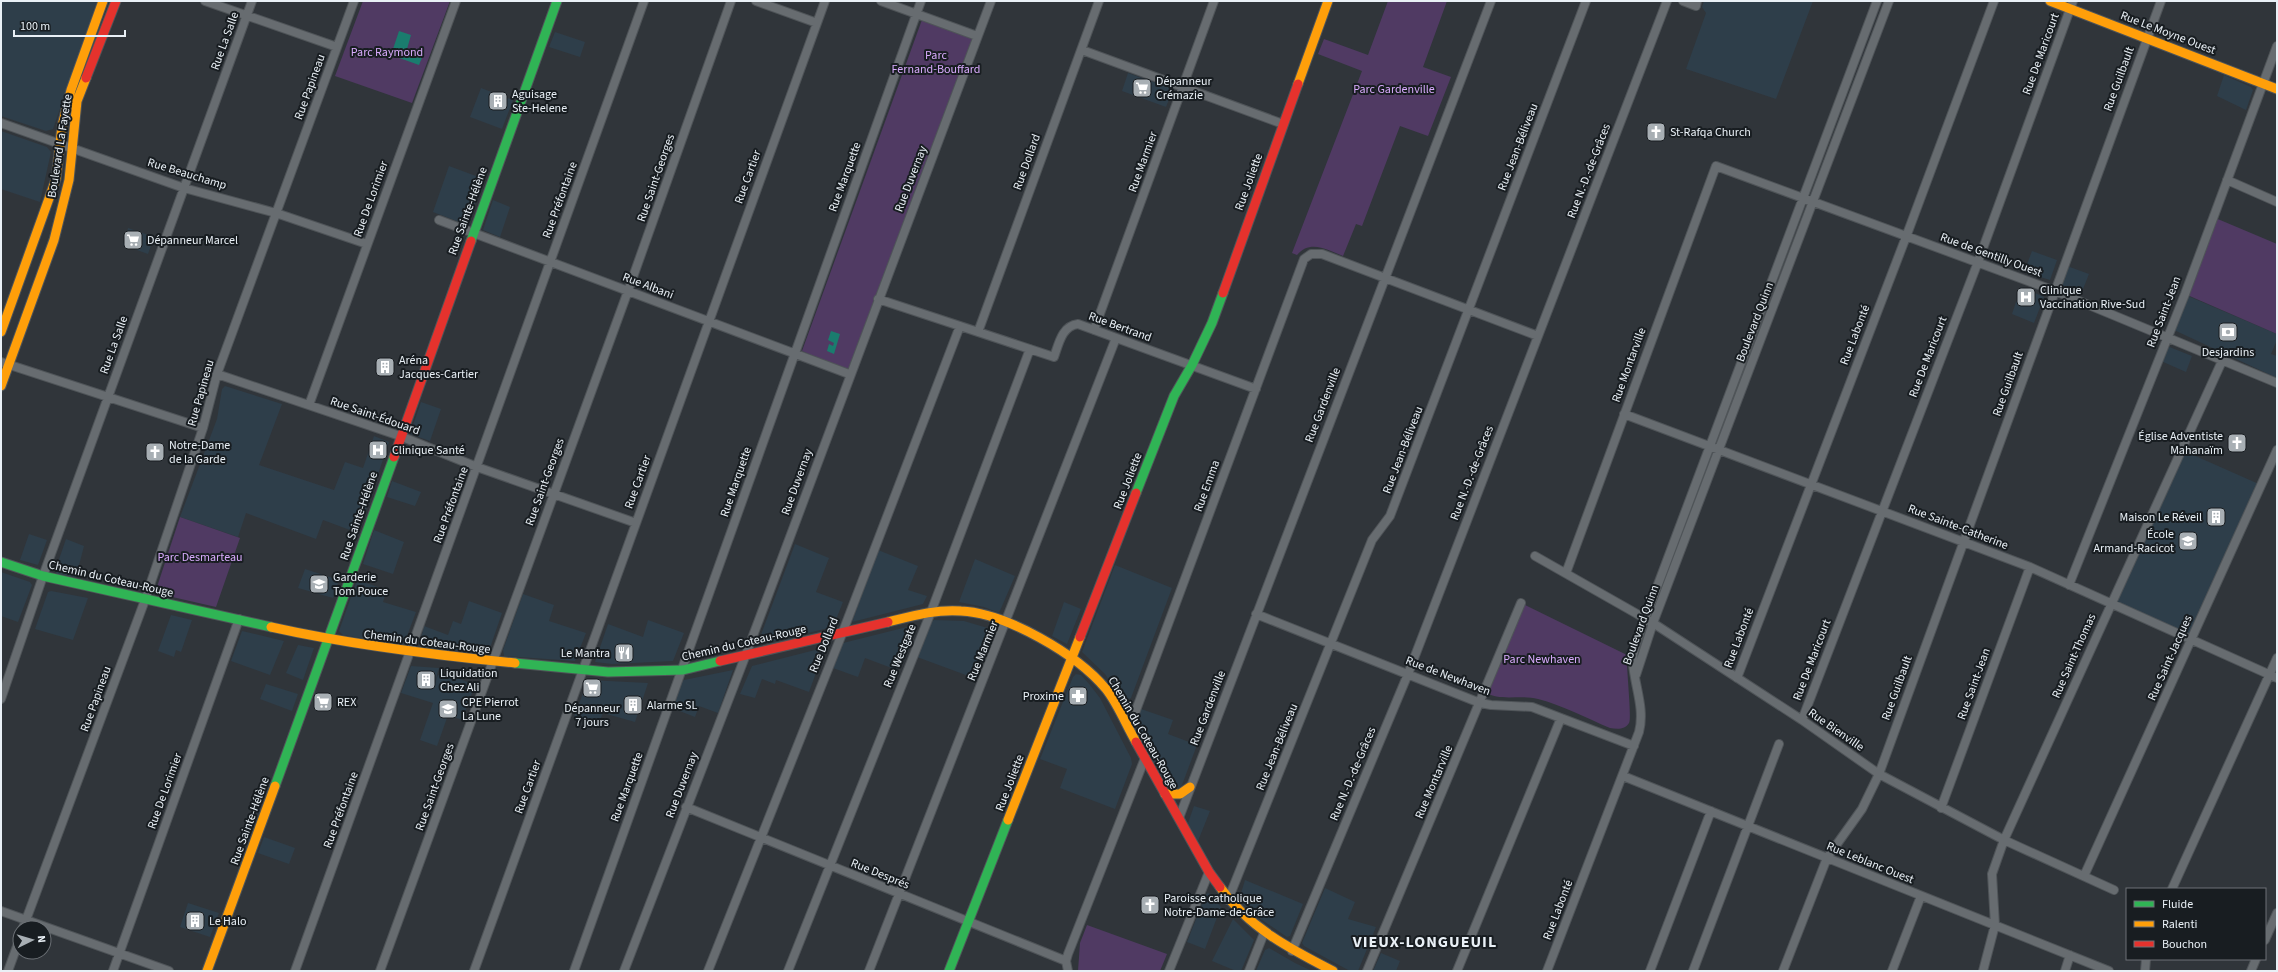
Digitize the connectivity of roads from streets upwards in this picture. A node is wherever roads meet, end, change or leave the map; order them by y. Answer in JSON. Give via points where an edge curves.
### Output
{"nodes":[{"id":1,"x":103,"y":1,"type":"edge"},
{"id":2,"x":116,"y":1,"type":"edge"},
{"id":3,"x":205,"y":1,"type":"edge"},
{"id":4,"x":252,"y":1,"type":"edge"},
{"id":5,"x":354,"y":1,"type":"edge"},
{"id":6,"x":456,"y":1,"type":"edge"},
{"id":7,"x":557,"y":1,"type":"edge"},
{"id":8,"x":644,"y":1,"type":"edge"},
{"id":9,"x":731,"y":1,"type":"edge"},
{"id":10,"x":756,"y":1,"type":"edge"},
{"id":11,"x":825,"y":1,"type":"edge"},
{"id":12,"x":881,"y":1,"type":"edge"},
{"id":13,"x":921,"y":1,"type":"edge"},
{"id":14,"x":991,"y":1,"type":"edge"},
{"id":15,"x":1099,"y":1,"type":"edge"},
{"id":16,"x":1214,"y":1,"type":"edge"},
{"id":17,"x":1328,"y":1,"type":"edge"},
{"id":18,"x":1491,"y":1,"type":"edge"},
{"id":19,"x":1586,"y":1,"type":"edge"},
{"id":20,"x":1667,"y":1,"type":"edge"},
{"id":21,"x":1683,"y":1,"type":"edge"},
{"id":22,"x":1877,"y":1,"type":"edge"},
{"id":23,"x":1889,"y":1,"type":"edge"},
{"id":24,"x":1994,"y":1,"type":"edge"},
{"id":25,"x":2050,"y":1,"type":"edge"},
{"id":26,"x":2160,"y":1,"type":"edge"},
{"id":27,"x":1696,"y":3,"type":"edge"},
{"id":28,"x":2072,"y":5,"type":"edge"},
{"id":29,"x":916,"y":14,"type":"junction"},
{"id":30,"x":247,"y":16,"type":"junction"},
{"id":31,"x":817,"y":23,"type":"junction"},
{"id":32,"x":977,"y":36,"type":"junction"},
{"id":33,"x":2147,"y":38,"type":"junction"},
{"id":34,"x":2277,"y":46,"type":"edge"},
{"id":35,"x":337,"y":47,"type":"junction"},
{"id":36,"x":1082,"y":50,"type":"junction"},
{"id":37,"x":2263,"y":83,"type":"junction"},
{"id":38,"x":1183,"y":87,"type":"junction"},
{"id":39,"x":2277,"y":89,"type":"edge"},
{"id":40,"x":1,"y":123,"type":"edge"},
{"id":41,"x":1283,"y":124,"type":"junction"},
{"id":42,"x":60,"y":144,"type":"junction"},
{"id":43,"x":71,"y":148,"type":"junction"},
{"id":44,"x":1716,"y":166,"type":"joint"},
{"id":45,"x":2227,"y":180,"type":"junction"},
{"id":46,"x":184,"y":188,"type":"junction"},
{"id":47,"x":1803,"y":198,"type":"junction"},
{"id":48,"x":1813,"y":202,"type":"junction"},
{"id":49,"x":2277,"y":202,"type":"edge"},
{"id":50,"x":276,"y":214,"type":"junction"},
{"id":51,"x":438,"y":220,"type":"dead end"},
{"id":52,"x":473,"y":233,"type":"junction"},
{"id":53,"x":1906,"y":237,"type":"junction"},
{"id":54,"x":367,"y":244,"type":"junction"},
{"id":55,"x":551,"y":262,"type":"junction"},
{"id":56,"x":1978,"y":262,"type":"junction"},
{"id":57,"x":1385,"y":278,"type":"junction"},
{"id":58,"x":628,"y":291,"type":"junction"},
{"id":59,"x":2055,"y":291,"type":"junction"},
{"id":60,"x":878,"y":299,"type":"junction"},
{"id":61,"x":1469,"y":310,"type":"junction"},
{"id":62,"x":709,"y":322,"type":"junction"},
{"id":63,"x":960,"y":326,"type":"junction"},
{"id":64,"x":1094,"y":330,"type":"junction"},
{"id":65,"x":1,"y":332,"type":"edge"},
{"id":66,"x":978,"y":332,"type":"junction"},
{"id":67,"x":1538,"y":336,"type":"junction"},
{"id":68,"x":2168,"y":336,"type":"junction"},
{"id":69,"x":1116,"y":338,"type":"junction"},
{"id":70,"x":1030,"y":349,"type":"junction"},
{"id":71,"x":794,"y":354,"type":"junction"},
{"id":72,"x":2223,"y":359,"type":"junction"},
{"id":73,"x":5,"y":363,"type":"edge"},
{"id":74,"x":1192,"y":365,"type":"junction"},
{"id":75,"x":217,"y":374,"type":"junction"},
{"id":76,"x":850,"y":374,"type":"junction"},
{"id":77,"x":2277,"y":383,"type":"edge"},
{"id":78,"x":1,"y":386,"type":"edge"},
{"id":79,"x":1256,"y":389,"type":"junction"},
{"id":80,"x":108,"y":397,"type":"junction"},
{"id":81,"x":310,"y":405,"type":"junction"},
{"id":82,"x":1624,"y":414,"type":"junction"},
{"id":83,"x":204,"y":428,"type":"junction"},
{"id":84,"x":400,"y":436,"type":"junction"},
{"id":85,"x":1710,"y":447,"type":"junction"},
{"id":86,"x":1720,"y":450,"type":"junction"},
{"id":87,"x":2277,"y":450,"type":"edge"},
{"id":88,"x":477,"y":467,"type":"junction"},
{"id":89,"x":1811,"y":485,"type":"junction"},
{"id":90,"x":553,"y":494,"type":"junction"},
{"id":91,"x":1881,"y":511,"type":"junction"},
{"id":92,"x":636,"y":524,"type":"junction"},
{"id":93,"x":1963,"y":542,"type":"junction"},
{"id":94,"x":1536,"y":556,"type":"dead end"},
{"id":95,"x":1,"y":562,"type":"edge"},
{"id":96,"x":2030,"y":567,"type":"junction"},
{"id":97,"x":1566,"y":573,"type":"junction"},
{"id":98,"x":42,"y":576,"type":"junction"},
{"id":99,"x":2069,"y":585,"type":"junction"},
{"id":100,"x":145,"y":600,"type":"junction"},
{"id":101,"x":1521,"y":603,"type":"dead end"},
{"id":102,"x":2111,"y":604,"type":"junction"},
{"id":103,"x":931,"y":612,"type":"junction"},
{"id":104,"x":1256,"y":614,"type":"junction"},
{"id":105,"x":239,"y":619,"type":"junction"},
{"id":106,"x":1645,"y":619,"type":"junction"},
{"id":107,"x":1653,"y":623,"type":"junction"},
{"id":108,"x":1006,"y":624,"type":"junction"},
{"id":109,"x":842,"y":634,"type":"junction"},
{"id":110,"x":328,"y":640,"type":"junction"},
{"id":111,"x":2192,"y":640,"type":"junction"},
{"id":112,"x":1331,"y":644,"type":"junction"},
{"id":113,"x":411,"y":653,"type":"junction"},
{"id":114,"x":745,"y":657,"type":"junction"},
{"id":115,"x":1072,"y":657,"type":"junction"},
{"id":116,"x":2277,"y":658,"type":"edge"},
{"id":117,"x":493,"y":662,"type":"junction"},
{"id":118,"x":583,"y":670,"type":"junction"},
{"id":119,"x":683,"y":670,"type":"junction"},
{"id":120,"x":1408,"y":674,"type":"junction"},
{"id":121,"x":1635,"y":675,"type":"junction"},
{"id":122,"x":2273,"y":676,"type":"edge"},
{"id":123,"x":1736,"y":678,"type":"junction"},
{"id":124,"x":1,"y":699,"type":"edge"},
{"id":125,"x":1480,"y":702,"type":"junction"},
{"id":126,"x":1561,"y":718,"type":"junction"},
{"id":127,"x":1802,"y":720,"type":"junction"},
{"id":128,"x":1129,"y":729,"type":"junction"},
{"id":129,"x":1779,"y":744,"type":"dead end"},
{"id":130,"x":1634,"y":746,"type":"junction"},
{"id":131,"x":1145,"y":758,"type":"junction"},
{"id":132,"x":1879,"y":774,"type":"junction"},
{"id":133,"x":1623,"y":776,"type":"junction"},
{"id":134,"x":1190,"y":787,"type":"junction"},
{"id":135,"x":1165,"y":794,"type":"junction"},
{"id":136,"x":686,"y":807,"type":"junction"},
{"id":137,"x":1941,"y":808,"type":"junction"},
{"id":138,"x":1710,"y":812,"type":"junction"},
{"id":139,"x":1179,"y":818,"type":"junction"},
{"id":140,"x":1747,"y":826,"type":"junction"},
{"id":141,"x":760,"y":837,"type":"junction"},
{"id":142,"x":2004,"y":840,"type":"junction"},
{"id":143,"x":1827,"y":858,"type":"junction"},
{"id":144,"x":829,"y":866,"type":"junction"},
{"id":145,"x":1209,"y":872,"type":"junction"},
{"id":146,"x":2084,"y":876,"type":"junction"},
{"id":147,"x":2172,"y":888,"type":"edge"},
{"id":148,"x":2114,"y":890,"type":"dead end"},
{"id":149,"x":900,"y":894,"type":"junction"},
{"id":150,"x":1921,"y":896,"type":"junction"},
{"id":151,"x":1228,"y":900,"type":"junction"},
{"id":152,"x":1,"y":911,"type":"edge"},
{"id":153,"x":2277,"y":913,"type":"edge"},
{"id":154,"x":18,"y":920,"type":"edge"},
{"id":155,"x":26,"y":920,"type":"edge"},
{"id":156,"x":968,"y":922,"type":"junction"},
{"id":157,"x":1995,"y":925,"type":"junction"},
{"id":158,"x":52,"y":932,"type":"edge"},
{"id":159,"x":1264,"y":934,"type":"junction"},
{"id":160,"x":2266,"y":938,"type":"edge"},
{"id":161,"x":1292,"y":951,"type":"junction"},
{"id":162,"x":119,"y":953,"type":"junction"},
{"id":163,"x":2070,"y":955,"type":"junction"},
{"id":164,"x":12,"y":960,"type":"edge"},
{"id":165,"x":2146,"y":960,"type":"edge"},
{"id":166,"x":2256,"y":960,"type":"edge"},
{"id":167,"x":1066,"y":962,"type":"junction"},
{"id":168,"x":8,"y":971,"type":"edge"},
{"id":169,"x":113,"y":971,"type":"edge"},
{"id":170,"x":169,"y":971,"type":"edge"},
{"id":171,"x":207,"y":971,"type":"edge"},
{"id":172,"x":296,"y":971,"type":"edge"},
{"id":173,"x":380,"y":971,"type":"edge"},
{"id":174,"x":474,"y":971,"type":"edge"},
{"id":175,"x":574,"y":971,"type":"edge"},
{"id":176,"x":624,"y":971,"type":"edge"},
{"id":177,"x":708,"y":971,"type":"edge"},
{"id":178,"x":788,"y":971,"type":"edge"},
{"id":179,"x":869,"y":971,"type":"edge"},
{"id":180,"x":949,"y":971,"type":"edge"},
{"id":181,"x":1068,"y":971,"type":"edge"},
{"id":182,"x":1169,"y":971,"type":"edge"},
{"id":183,"x":1249,"y":971,"type":"edge"},
{"id":184,"x":1333,"y":971,"type":"edge"},
{"id":185,"x":1367,"y":971,"type":"edge"},
{"id":186,"x":1458,"y":971,"type":"edge"},
{"id":187,"x":1547,"y":971,"type":"edge"},
{"id":188,"x":1650,"y":971,"type":"edge"},
{"id":189,"x":1693,"y":971,"type":"edge"},
{"id":190,"x":1783,"y":971,"type":"edge"},
{"id":191,"x":1892,"y":971,"type":"edge"},
{"id":192,"x":1983,"y":971,"type":"edge"},
{"id":193,"x":2065,"y":971,"type":"edge"},
{"id":194,"x":2109,"y":971,"type":"edge"},
{"id":195,"x":2145,"y":971,"type":"edge"},
{"id":196,"x":2251,"y":971,"type":"edge"}],
"edges":[{"from":1,"to":42,"type":"street","name":"Boulevard La Fayette","via":[[71,90]]},
{"from":2,"to":43,"type":"street","name":"Boulevard La Fayette","via":[[77,101]]},
{"from":3,"to":30,"type":"street"},
{"from":4,"to":30,"type":"street","name":"Rue La Salle"},
{"from":5,"to":35,"type":"street","name":"Rue Papineau"},
{"from":6,"to":54,"type":"street","name":"Rue De Lorimier"},
{"from":7,"to":52,"type":"street","name":"Rue Sainte-Hélène"},
{"from":8,"to":55,"type":"street","name":"Rue Préfontaine"},
{"from":9,"to":58,"type":"street","name":"Rue Saint-Georges"},
{"from":10,"to":31,"type":"street"},
{"from":11,"to":31,"type":"street","name":"Rue Cartier"},
{"from":12,"to":29,"type":"street"},
{"from":13,"to":29,"type":"street","name":"Rue Marquette"},
{"from":14,"to":32,"type":"street","name":"Rue Duvernay"},
{"from":15,"to":36,"type":"street","name":"Rue Dollard"},
{"from":16,"to":38,"type":"street","name":"Rue Marmier"},
{"from":17,"to":41,"type":"street","name":"Rue Joliette"},
{"from":18,"to":57,"type":"street","name":"Rue Gardenville"},
{"from":19,"to":61,"type":"street","name":"Rue Jean-Béliveau"},
{"from":20,"to":67,"type":"street","name":"Rue N.-D.-de-Grâces"},
{"from":21,"to":27,"type":"street"},
{"from":22,"to":47,"type":"street","name":"Boulevard Quinn"},
{"from":23,"to":48,"type":"street","name":"Boulevard Quinn"},
{"from":24,"to":53,"type":"street","name":"Rue Labonté"},
{"from":25,"to":28,"type":"street","name":"Rue Le Moyne Ouest"},
{"from":26,"to":33,"type":"street","name":"Rue Guilbault"},
{"from":28,"to":33,"type":"street","name":"Rue Le Moyne Ouest"},
{"from":28,"to":56,"type":"street","name":"Rue De Maricourt"},
{"from":29,"to":32,"type":"street"},
{"from":29,"to":71,"type":"street","name":"Rue Marquette"},
{"from":30,"to":35,"type":"street"},
{"from":30,"to":46,"type":"street","name":"Rue La Salle"},
{"from":31,"to":62,"type":"street","name":"Rue Cartier"},
{"from":32,"to":60,"type":"street","name":"Rue Duvernay"},
{"from":33,"to":37,"type":"street","name":"Rue Le Moyne Ouest"},
{"from":33,"to":59,"type":"street","name":"Rue Guilbault"},
{"from":34,"to":37,"type":"street","name":"Rue Saint-Jean"},
{"from":35,"to":50,"type":"street","name":"Rue Papineau"},
{"from":36,"to":38,"type":"street"},
{"from":36,"to":66,"type":"street","name":"Rue Dollard"},
{"from":37,"to":39,"type":"street","name":"Rue Le Moyne Ouest"},
{"from":37,"to":45,"type":"street","name":"Rue Saint-Jean"},
{"from":38,"to":41,"type":"street"},
{"from":38,"to":64,"type":"street","name":"Rue Marmier"},
{"from":40,"to":42,"type":"street","name":"Rue Beauchamp"},
{"from":41,"to":74,"type":"street","name":"Rue Joliette","via":[[1212,323]]},
{"from":42,"to":43,"type":"street","name":"Rue Beauchamp"},
{"from":42,"to":65,"type":"street","name":"Boulevard La Fayette","via":[[56,179]]},
{"from":43,"to":46,"type":"street","name":"Rue Beauchamp"},
{"from":43,"to":73,"type":"street","name":"Boulevard La Fayette","via":[[69,180],[54,240]]},
{"from":44,"to":47,"type":"street","name":"Rue de Gentilly Ouest"},
{"from":44,"to":82,"type":"street","name":"Rue Montarville"},
{"from":45,"to":49,"type":"street"},
{"from":45,"to":68,"type":"street","name":"Rue Saint-Jean"},
{"from":46,"to":50,"type":"street","name":"Rue Beauchamp"},
{"from":46,"to":80,"type":"street","name":"Rue La Salle"},
{"from":47,"to":48,"type":"street","name":"Rue de Gentilly Ouest"},
{"from":47,"to":85,"type":"street","name":"Boulevard Quinn"},
{"from":48,"to":53,"type":"street","name":"Rue de Gentilly Ouest"},
{"from":48,"to":86,"type":"street","name":"Boulevard Quinn"},
{"from":50,"to":54,"type":"street","name":"Rue Beauchamp"},
{"from":50,"to":75,"type":"street","name":"Rue Papineau"},
{"from":51,"to":52,"type":"street","name":"Rue Albani"},
{"from":52,"to":55,"type":"street","name":"Rue Albani"},
{"from":52,"to":84,"type":"street","name":"Rue Sainte-Hélène"},
{"from":53,"to":56,"type":"street","name":"Rue de Gentilly Ouest"},
{"from":53,"to":89,"type":"street","name":"Rue Labonté"},
{"from":54,"to":81,"type":"street","name":"Rue De Lorimier"},
{"from":55,"to":58,"type":"street","name":"Rue Albani"},
{"from":55,"to":88,"type":"street","name":"Rue Préfontaine"},
{"from":56,"to":59,"type":"street","name":"Rue de Gentilly Ouest"},
{"from":56,"to":91,"type":"street","name":"Rue De Maricourt"},
{"from":57,"to":61,"type":"street"},
{"from":57,"to":79,"type":"street","name":"Rue Emma","via":[[1322,254],[1311,254],[1304,259]]},
{"from":57,"to":104,"type":"street","name":"Rue Gardenville"},
{"from":58,"to":62,"type":"street","name":"Rue Albani"},
{"from":58,"to":90,"type":"street","name":"Rue Saint-Georges"},
{"from":59,"to":68,"type":"street","name":"Rue de Gentilly Ouest"},
{"from":59,"to":93,"type":"street","name":"Rue Guilbault"},
{"from":60,"to":63,"type":"street","name":"Rue Bertrand"},
{"from":60,"to":76,"type":"street","name":"Rue Duvernay"},
{"from":61,"to":67,"type":"street"},
{"from":61,"to":112,"type":"street","name":"Rue Jean-Béliveau","via":[[1390,516],[1372,540]]},
{"from":62,"to":71,"type":"street","name":"Rue Albani"},
{"from":62,"to":92,"type":"street","name":"Rue Cartier"},
{"from":63,"to":66,"type":"street","name":"Rue Bertrand"},
{"from":63,"to":109,"type":"street","name":"Rue Dollard"},
{"from":64,"to":69,"type":"street","name":"Rue Bertrand"},
{"from":64,"to":70,"type":"street","name":"Rue Bertrand","via":[[1078,324],[1070,325],[1065,329],[1054,357]]},
{"from":66,"to":70,"type":"street","name":"Rue Bertrand"},
{"from":67,"to":120,"type":"street","name":"Rue N.-D.-de-Grâces"},
{"from":68,"to":72,"type":"street","name":"Rue de Gentilly Ouest"},
{"from":68,"to":99,"type":"street","name":"Rue Saint-Jean"},
{"from":69,"to":74,"type":"street","name":"Rue Bertrand"},
{"from":69,"to":108,"type":"street","name":"Rue Marmier"},
{"from":70,"to":103,"type":"street","name":"Rue Westgate"},
{"from":71,"to":76,"type":"street","name":"Rue Albani"},
{"from":71,"to":119,"type":"street","name":"Rue Marquette"},
{"from":72,"to":77,"type":"street","name":"Rue de Gentilly Ouest"},
{"from":72,"to":102,"type":"street","name":"Rue Saint-Thomas"},
{"from":73,"to":78,"type":"street","name":"Boulevard La Fayette"},
{"from":73,"to":80,"type":"street"},
{"from":74,"to":79,"type":"street","name":"Rue Bertrand"},
{"from":74,"to":115,"type":"street","name":"Rue Joliette","via":[[1174,396]]},
{"from":75,"to":81,"type":"street","name":"Rue Saint-Édouard"},
{"from":75,"to":83,"type":"street","name":"Rue Papineau"},
{"from":76,"to":114,"type":"street","name":"Rue Duvernay"},
{"from":79,"to":128,"type":"street","name":"Rue Emma"},
{"from":80,"to":83,"type":"street"},
{"from":80,"to":98,"type":"street","name":"Rue La Salle"},
{"from":81,"to":84,"type":"street","name":"Rue Saint-Édouard"},
{"from":82,"to":85,"type":"street","name":"Rue Sainte-Catherine"},
{"from":82,"to":97,"type":"street","name":"Rue Montarville"},
{"from":83,"to":100,"type":"street","name":"Rue Papineau"},
{"from":84,"to":88,"type":"street","name":"Rue Saint-Édouard"},
{"from":84,"to":110,"type":"street","name":"Rue Sainte-Hélène"},
{"from":85,"to":86,"type":"street","name":"Rue Sainte-Catherine"},
{"from":85,"to":106,"type":"street","name":"Boulevard Quinn"},
{"from":86,"to":89,"type":"street","name":"Rue Sainte-Catherine"},
{"from":86,"to":107,"type":"street","name":"Boulevard Quinn"},
{"from":87,"to":111,"type":"street","name":"Rue Saint-Jacques"},
{"from":88,"to":90,"type":"street","name":"Rue Saint-Édouard"},
{"from":88,"to":113,"type":"street","name":"Rue Préfontaine"},
{"from":89,"to":91,"type":"street","name":"Rue Sainte-Catherine"},
{"from":89,"to":123,"type":"street","name":"Rue Labonté"},
{"from":90,"to":92,"type":"street","name":"Rue Saint-Édouard"},
{"from":90,"to":117,"type":"street","name":"Rue Saint-Georges"},
{"from":91,"to":93,"type":"street","name":"Rue Sainte-Catherine"},
{"from":91,"to":127,"type":"street","name":"Rue De Maricourt"},
{"from":92,"to":118,"type":"street","name":"Rue Cartier"},
{"from":93,"to":96,"type":"street","name":"Rue Sainte-Catherine"},
{"from":93,"to":132,"type":"street","name":"Rue Guilbault"},
{"from":94,"to":97,"type":"street","name":"Rue Bienville"},
{"from":95,"to":98,"type":"street","name":"Chemin du Coteau-Rouge"},
{"from":96,"to":99,"type":"street","name":"Rue Sainte-Catherine"},
{"from":96,"to":137,"type":"street","name":"Rue Saint-Jean"},
{"from":97,"to":106,"type":"street","name":"Rue Bienville"},
{"from":98,"to":100,"type":"street","name":"Chemin du Coteau-Rouge"},
{"from":98,"to":124,"type":"street","name":"Rue La Salle"},
{"from":99,"to":102,"type":"street","name":"Rue Sainte-Catherine"},
{"from":100,"to":105,"type":"street","name":"Chemin du Coteau-Rouge"},
{"from":100,"to":155,"type":"street","name":"Rue Papineau"},
{"from":101,"to":125,"type":"street","name":"Rue Montarville"},
{"from":102,"to":111,"type":"street","name":"Rue Sainte-Catherine"},
{"from":102,"to":142,"type":"street","name":"Rue Saint-Thomas"},
{"from":103,"to":108,"type":"street","name":"Chemin du Coteau-Rouge","via":[[965,611]]},
{"from":103,"to":109,"type":"street","name":"Chemin du Coteau-Rouge"},
{"from":103,"to":144,"type":"street","name":"Rue Westgate"},
{"from":104,"to":112,"type":"street","name":"Rue de Newhaven"},
{"from":104,"to":134,"type":"street","name":"Rue Gardenville"},
{"from":105,"to":110,"type":"street","name":"Chemin du Coteau-Rouge"},
{"from":105,"to":162,"type":"street","name":"Rue De Lorimier"},
{"from":106,"to":107,"type":"street","name":"Rue Bienville"},
{"from":106,"to":121,"type":"street","name":"Boulevard Quinn","via":[[1633,654]]},
{"from":107,"to":121,"type":"street","name":"Boulevard Quinn"},
{"from":107,"to":123,"type":"street","name":"Rue Bienville"},
{"from":108,"to":115,"type":"street","name":"Chemin du Coteau-Rouge"},
{"from":108,"to":149,"type":"street","name":"Rue Marmier"},
{"from":109,"to":114,"type":"street","name":"Chemin du Coteau-Rouge"},
{"from":109,"to":141,"type":"street","name":"Rue Dollard"},
{"from":110,"to":113,"type":"street","name":"Chemin du Coteau-Rouge"},
{"from":110,"to":171,"type":"street","name":"Rue Sainte-Hélène"},
{"from":111,"to":122,"type":"street","name":"Rue Sainte-Catherine"},
{"from":111,"to":146,"type":"street","name":"Rue Saint-Jacques"},
{"from":112,"to":120,"type":"street","name":"Rue de Newhaven"},
{"from":112,"to":151,"type":"street","name":"Rue Jean-Béliveau"},
{"from":113,"to":117,"type":"street","name":"Chemin du Coteau-Rouge"},
{"from":113,"to":172,"type":"street","name":"Rue Préfontaine"},
{"from":114,"to":119,"type":"street","name":"Chemin du Coteau-Rouge"},
{"from":114,"to":136,"type":"street","name":"Rue Duvernay"},
{"from":115,"to":128,"type":"street","name":"Chemin du Coteau-Rouge","via":[[1102,683]]},
{"from":115,"to":156,"type":"street","name":"Rue Joliette"},
{"from":116,"to":122,"type":"street"},
{"from":117,"to":118,"type":"street","name":"Chemin du Coteau-Rouge"},
{"from":117,"to":173,"type":"street","name":"Rue Saint-Georges"},
{"from":118,"to":119,"type":"street","name":"Chemin du Coteau-Rouge","via":[[628,673]]},
{"from":118,"to":174,"type":"street","name":"Rue Cartier"},
{"from":119,"to":175,"type":"street","name":"Rue Marquette"},
{"from":120,"to":125,"type":"street","name":"Rue de Newhaven"},
{"from":120,"to":161,"type":"street","name":"Rue N.-D.-de-Grâces"},
{"from":121,"to":130,"type":"street","name":"Rue Labonté","via":[[1641,724]]},
{"from":122,"to":147,"type":"street"},
{"from":123,"to":127,"type":"street","name":"Rue Bienville"},
{"from":125,"to":126,"type":"street","name":"Rue de Newhaven","via":[[1532,707]]},
{"from":125,"to":185,"type":"street","name":"Rue Montarville"},
{"from":126,"to":130,"type":"street","name":"Rue de Newhaven"},
{"from":126,"to":186,"type":"street"},
{"from":127,"to":132,"type":"street","name":"Rue Bienville"},
{"from":128,"to":131,"type":"street","name":"Chemin du Coteau-Rouge"},
{"from":129,"to":140,"type":"street"},
{"from":130,"to":133,"type":"street","name":"Rue Labonté"},
{"from":131,"to":135,"type":"street","name":"Chemin du Coteau-Rouge"},
{"from":131,"to":167,"type":"street"},
{"from":132,"to":137,"type":"street","name":"Rue Bienville"},
{"from":132,"to":143,"type":"street","name":"Rue Guilbault","via":[[1862,809]]},
{"from":133,"to":138,"type":"street","name":"Rue Leblanc Ouest"},
{"from":133,"to":187,"type":"street","name":"Rue Labonté"},
{"from":134,"to":135,"type":"street","via":[[1180,794]]},
{"from":134,"to":139,"type":"street","name":"Rue Gardenville"},
{"from":135,"to":139,"type":"street","name":"Chemin du Coteau-Rouge"},
{"from":136,"to":141,"type":"street","name":"Rue Després"},
{"from":136,"to":176,"type":"street","name":"Rue Duvernay"},
{"from":137,"to":142,"type":"street","name":"Rue Bienville"},
{"from":138,"to":140,"type":"street","name":"Rue Leblanc Ouest"},
{"from":138,"to":188,"type":"street"},
{"from":139,"to":145,"type":"street","name":"Chemin du Coteau-Rouge"},
{"from":140,"to":143,"type":"street","name":"Rue Leblanc Ouest"},
{"from":140,"to":189,"type":"street"},
{"from":141,"to":144,"type":"street","name":"Rue Després"},
{"from":141,"to":177,"type":"street","name":"Rue Dollard"},
{"from":142,"to":146,"type":"street","name":"Rue Bienville"},
{"from":142,"to":157,"type":"street","name":"Rue Saint-Thomas","via":[[1992,874]]},
{"from":143,"to":150,"type":"street","name":"Rue Leblanc Ouest"},
{"from":143,"to":190,"type":"street","name":"Rue Guilbault"},
{"from":144,"to":149,"type":"street","name":"Rue Després"},
{"from":144,"to":178,"type":"street","name":"Rue Westgate"},
{"from":145,"to":151,"type":"street","name":"Chemin du Coteau-Rouge"},
{"from":145,"to":182,"type":"street"},
{"from":146,"to":148,"type":"street","name":"Rue Bienville"},
{"from":149,"to":156,"type":"street","name":"Rue Després"},
{"from":149,"to":179,"type":"street","name":"Rue Marmier"},
{"from":150,"to":157,"type":"street","name":"Rue Leblanc Ouest"},
{"from":150,"to":191,"type":"street"},
{"from":151,"to":159,"type":"street","name":"Chemin du Coteau-Rouge"},
{"from":152,"to":154,"type":"street"},
{"from":153,"to":160,"type":"street"},
{"from":156,"to":167,"type":"street","name":"Rue Després"},
{"from":156,"to":180,"type":"street","name":"Rue Joliette"},
{"from":157,"to":163,"type":"street","name":"Rue Leblanc Ouest"},
{"from":157,"to":192,"type":"street","name":"Rue Saint-Thomas"},
{"from":158,"to":162,"type":"street"},
{"from":159,"to":161,"type":"street","name":"Chemin du Coteau-Rouge"},
{"from":159,"to":183,"type":"street"},
{"from":161,"to":184,"type":"street","name":"Chemin du Coteau-Rouge"},
{"from":162,"to":169,"type":"street","name":"Rue De Lorimier"},
{"from":162,"to":170,"type":"street"},
{"from":163,"to":193,"type":"street"},
{"from":163,"to":194,"type":"street","name":"Rue Leblanc Ouest"},
{"from":164,"to":168,"type":"street"},
{"from":165,"to":195,"type":"street"},
{"from":166,"to":196,"type":"street"},
{"from":167,"to":181,"type":"street"}]}
